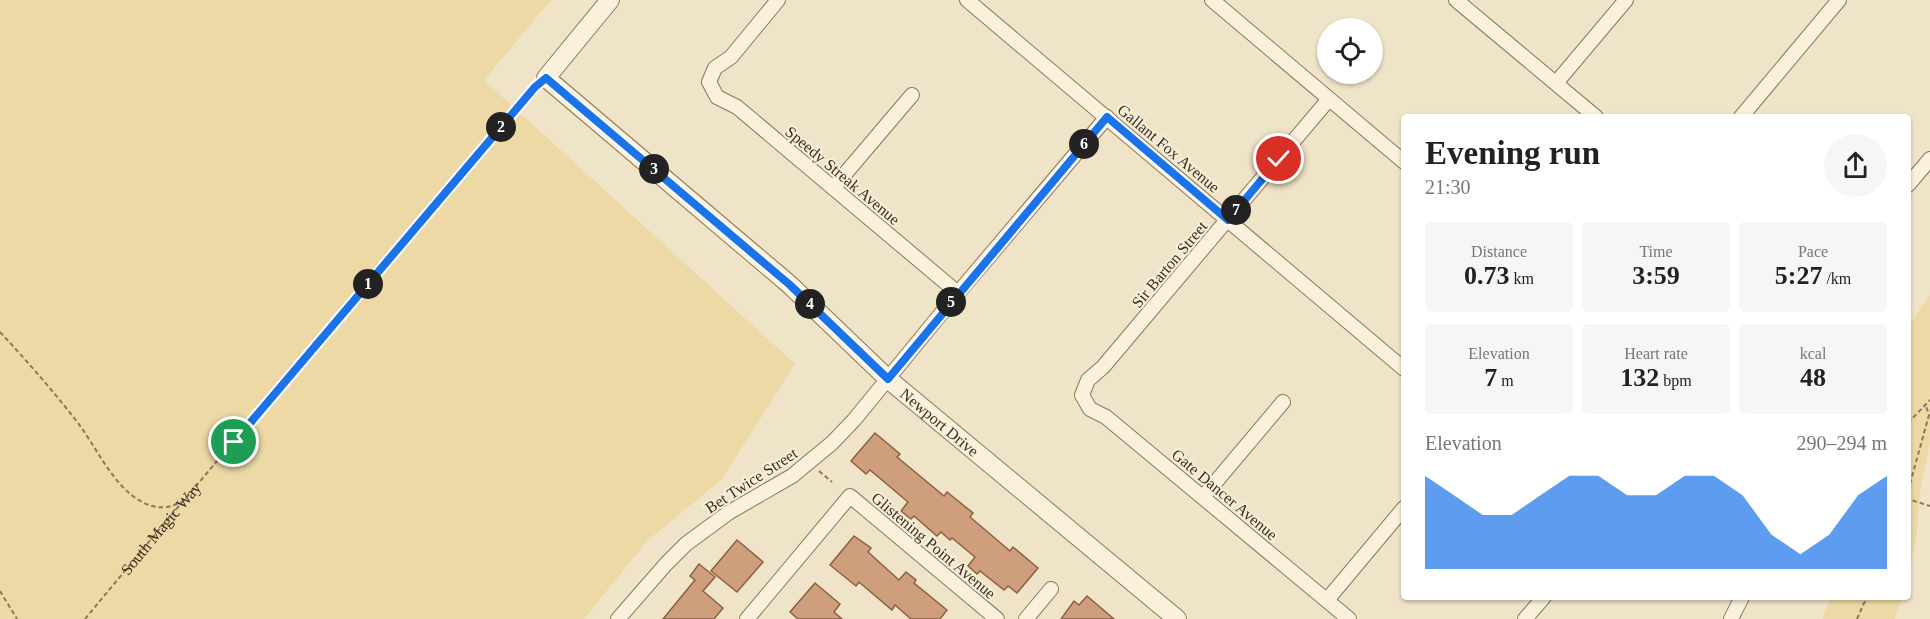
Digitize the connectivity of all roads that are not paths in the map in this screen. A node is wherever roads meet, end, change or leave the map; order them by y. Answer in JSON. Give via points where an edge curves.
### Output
{"nodes":[{"id":1,"x":610,"y":0,"type":"edge"},
{"id":2,"x":778,"y":0,"type":"edge"},
{"id":3,"x":967,"y":0,"type":"edge"},
{"id":4,"x":1212,"y":0,"type":"edge"},
{"id":5,"x":1456,"y":0,"type":"edge"},
{"id":6,"x":1626,"y":0,"type":"edge"},
{"id":7,"x":1839,"y":0,"type":"edge"},
{"id":8,"x":1556,"y":83,"type":"junction"},
{"id":9,"x":912,"y":95,"type":"dead end"},
{"id":10,"x":1329,"y":99,"type":"junction"},
{"id":11,"x":1592,"y":114,"type":"edge"},
{"id":12,"x":1744,"y":114,"type":"edge"},
{"id":13,"x":1107,"y":117,"type":"junction"},
{"id":14,"x":1401,"y":159,"type":"edge"},
{"id":15,"x":1930,"y":159,"type":"edge"},
{"id":16,"x":1911,"y":181,"type":"edge"},
{"id":17,"x":834,"y":188,"type":"junction"},
{"id":18,"x":1228,"y":220,"type":"junction"},
{"id":19,"x":958,"y":293,"type":"junction"},
{"id":20,"x":1401,"y":366,"type":"edge"},
{"id":21,"x":888,"y":379,"type":"junction"},
{"id":22,"x":1082,"y":395,"type":"joint"},
{"id":23,"x":1283,"y":402,"type":"dead end"},
{"id":24,"x":1203,"y":497,"type":"junction"},
{"id":25,"x":1401,"y":512,"type":"edge"},
{"id":26,"x":1051,"y":589,"type":"dead end"},
{"id":27,"x":1327,"y":600,"type":"junction"},
{"id":28,"x":1542,"y":600,"type":"edge"},
{"id":29,"x":1740,"y":600,"type":"edge"},
{"id":30,"x":1165,"y":615,"type":"edge"},
{"id":31,"x":752,"y":617,"type":"edge"},
{"id":32,"x":618,"y":619,"type":"edge"},
{"id":33,"x":997,"y":619,"type":"edge"},
{"id":34,"x":1026,"y":619,"type":"edge"},
{"id":35,"x":1349,"y":619,"type":"edge"},
{"id":36,"x":1526,"y":619,"type":"edge"},
{"id":37,"x":1731,"y":619,"type":"edge"}],
"edges":[{"from":1,"to":21,"type":"street","name":"Newport Drive","via":[[546,78],[790,285]]},
{"from":2,"to":17,"type":"street","name":"Speedy Streak Avenue","via":[[731,57],[715,68],[709,82],[717,97],[737,107]]},
{"from":3,"to":13,"type":"street","name":"Gallant Fox Avenue"},
{"from":4,"to":10,"type":"street"},
{"from":5,"to":8,"type":"street"},
{"from":6,"to":8,"type":"street"},
{"from":7,"to":12,"type":"street"},
{"from":8,"to":11,"type":"street"},
{"from":9,"to":17,"type":"street"},
{"from":10,"to":14,"type":"street"},
{"from":10,"to":18,"type":"street","name":"Sir Barton Street"},
{"from":13,"to":18,"type":"street","name":"Gallant Fox Avenue"},
{"from":13,"to":19,"type":"street","name":"Bet Twice Street"},
{"from":15,"to":16,"type":"street"},
{"from":17,"to":19,"type":"street","name":"Speedy Streak Avenue"},
{"from":18,"to":20,"type":"street","name":"Gallant Fox Avenue"},
{"from":18,"to":22,"type":"street","name":"Sir Barton Street","via":[[1088,380]]},
{"from":19,"to":21,"type":"street","name":"Bet Twice Street"},
{"from":21,"to":30,"type":"street","name":"Newport Drive"},
{"from":21,"to":32,"type":"street","name":"Bet Twice Street","via":[[832,443],[792,476],[728,513],[686,544]]},
{"from":22,"to":24,"type":"street","name":"Gate Dancer Avenue","via":[[1090,408]]},
{"from":23,"to":24,"type":"street"},
{"from":24,"to":27,"type":"street","name":"Gate Dancer Avenue"},
{"from":25,"to":27,"type":"street"},
{"from":26,"to":34,"type":"street"},
{"from":27,"to":35,"type":"street","name":"Gate Dancer Avenue"},
{"from":28,"to":36,"type":"street"},
{"from":29,"to":37,"type":"street"},
{"from":31,"to":33,"type":"street","name":"Glistening Point Avenue","via":[[850,496]]}]}
